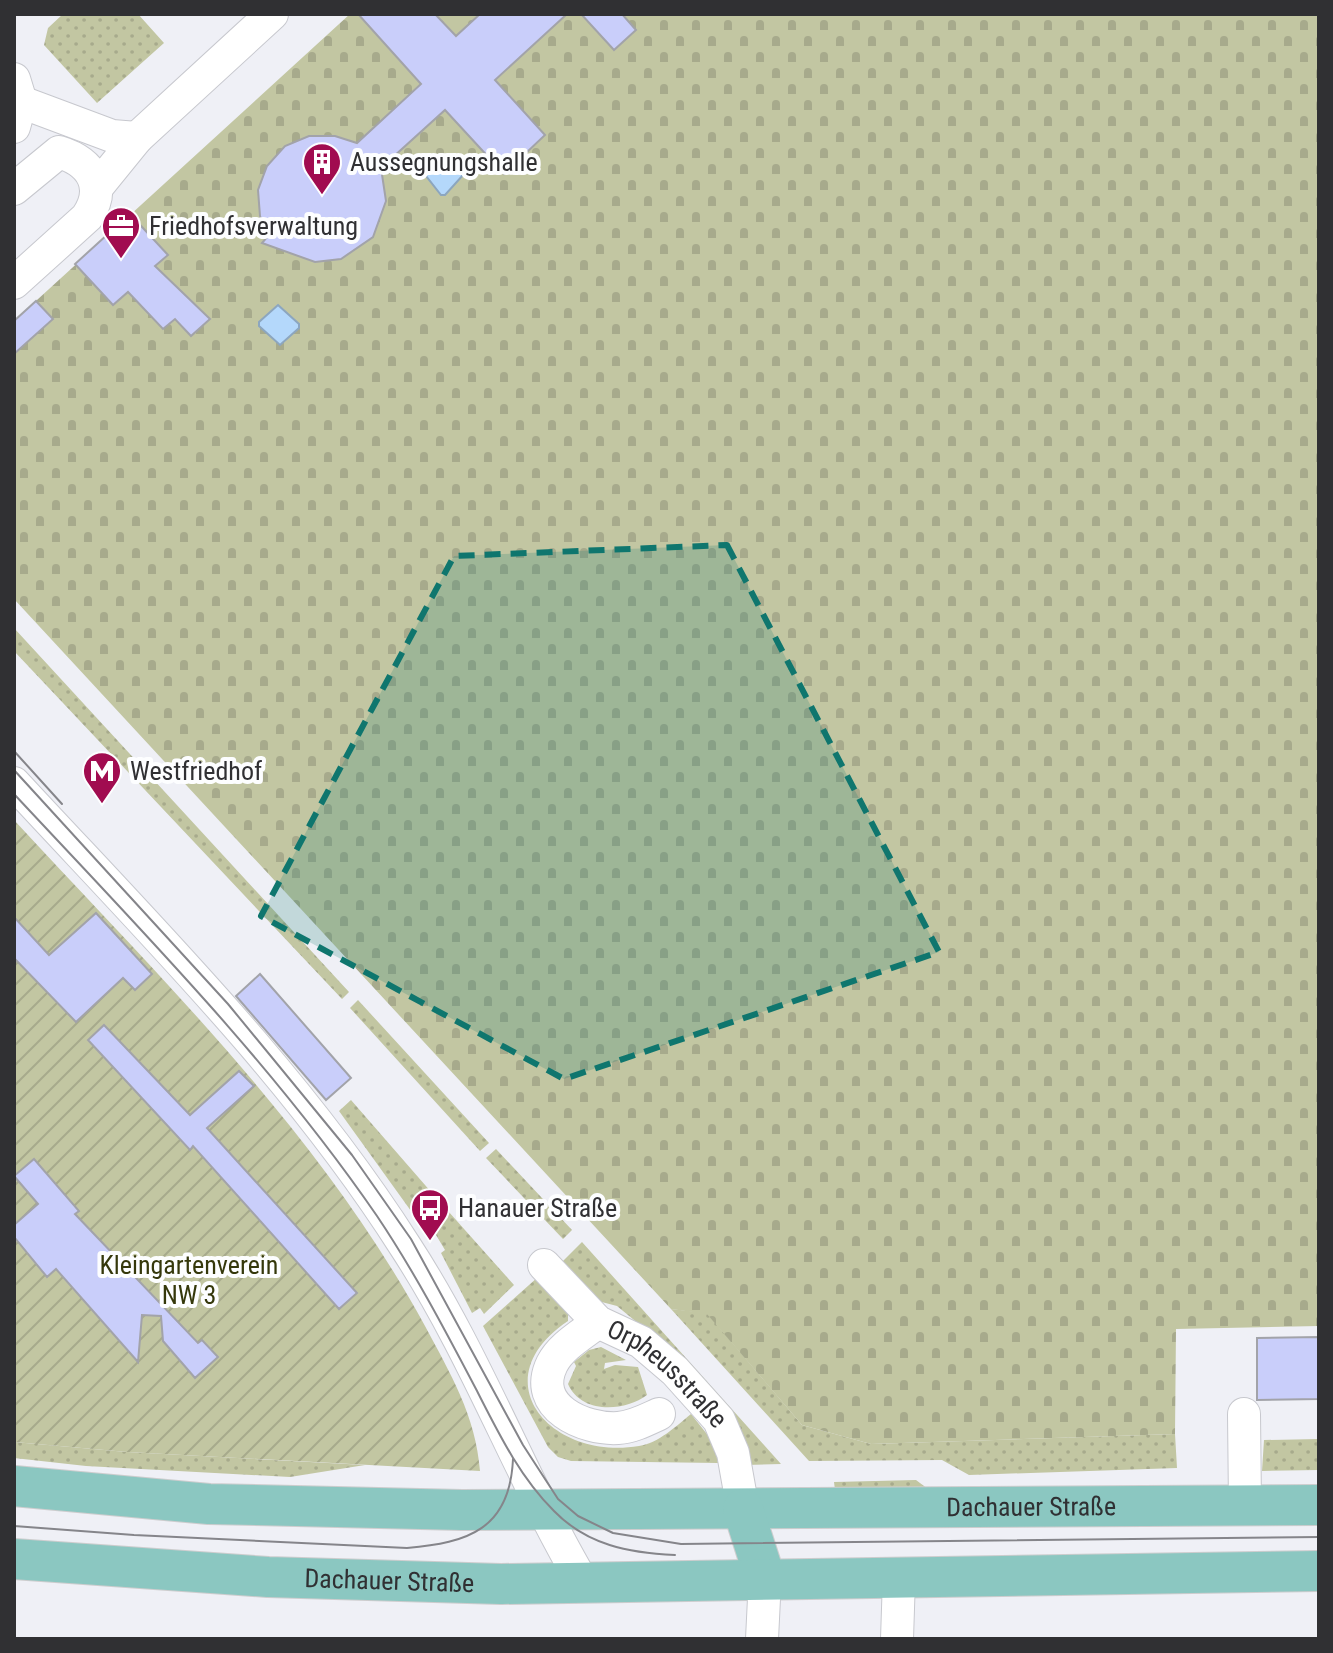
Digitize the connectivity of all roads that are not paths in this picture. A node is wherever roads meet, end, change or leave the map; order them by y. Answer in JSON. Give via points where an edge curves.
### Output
{"nodes":[{"id":1,"x":272,"y":14,"type":"edge"},
{"id":2,"x":16,"y":103,"type":"edge"},
{"id":3,"x":57,"y":116,"type":"junction"},
{"id":4,"x":137,"y":138,"type":"junction"},
{"id":5,"x":59,"y":152,"type":"junction"},
{"id":6,"x":98,"y":186,"type":"junction"},
{"id":7,"x":14,"y":189,"type":"edge"},
{"id":8,"x":14,"y":283,"type":"edge"},
{"id":9,"x":14,"y":783,"type":"edge"},
{"id":10,"x":544,"y":1265,"type":"dead end"},
{"id":11,"x":598,"y":1322,"type":"junction"},
{"id":12,"x":659,"y":1414,"type":"dead end"},
{"id":13,"x":1244,"y":1414,"type":"dead end"},
{"id":14,"x":14,"y":1486,"type":"edge"},
{"id":15,"x":1245,"y":1505,"type":"junction"},
{"id":16,"x":1319,"y":1505,"type":"edge"},
{"id":17,"x":743,"y":1509,"type":"junction"},
{"id":18,"x":542,"y":1510,"type":"junction"},
{"id":19,"x":14,"y":1559,"type":"edge"},
{"id":20,"x":1319,"y":1571,"type":"edge"},
{"id":21,"x":765,"y":1578,"type":"junction"},
{"id":22,"x":899,"y":1578,"type":"junction"},
{"id":23,"x":583,"y":1583,"type":"junction"},
{"id":24,"x":762,"y":1639,"type":"edge"},
{"id":25,"x":897,"y":1639,"type":"edge"}],
"edges":[{"from":1,"to":4,"type":"street"},
{"from":2,"to":3,"type":"street"},
{"from":3,"to":4,"type":"street","via":[[112,136]]},
{"from":3,"to":5,"type":"street"},
{"from":4,"to":6,"type":"street"},
{"from":5,"to":6,"type":"street","via":[[90,169]]},
{"from":5,"to":7,"type":"street"},
{"from":6,"to":8,"type":"street","via":[[96,204],[87,217]]},
{"from":9,"to":18,"type":"street","via":[[224,1010],[372,1196],[436,1298]]},
{"from":10,"to":11,"type":"street","name":"Orpheusstraße"},
{"from":11,"to":12,"type":"street","via":[[551,1365],[553,1401],[566,1416],[602,1427],[634,1425]]},
{"from":11,"to":17,"type":"street","name":"Orpheusstraße","via":[[641,1342],[719,1420],[733,1453]]},
{"from":13,"to":15,"type":"street"},
{"from":14,"to":18,"type":"main road","name":"Dachauer Straße","via":[[209,1504]]},
{"from":15,"to":16,"type":"main road","name":"Dachauer Straße"},
{"from":15,"to":17,"type":"main road","name":"Dachauer Straße"},
{"from":17,"to":18,"type":"main road","name":"Dachauer Straße"},
{"from":17,"to":21,"type":"main road"},
{"from":18,"to":23,"type":"street"},
{"from":19,"to":23,"type":"main road","name":"Dachauer Straße","via":[[268,1577]]},
{"from":20,"to":22,"type":"main road","name":"Dachauer Straße"},
{"from":21,"to":22,"type":"main road","name":"Dachauer Straße"},
{"from":21,"to":23,"type":"main road","name":"Dachauer Straße"},
{"from":21,"to":24,"type":"street"},
{"from":22,"to":25,"type":"street"}]}
